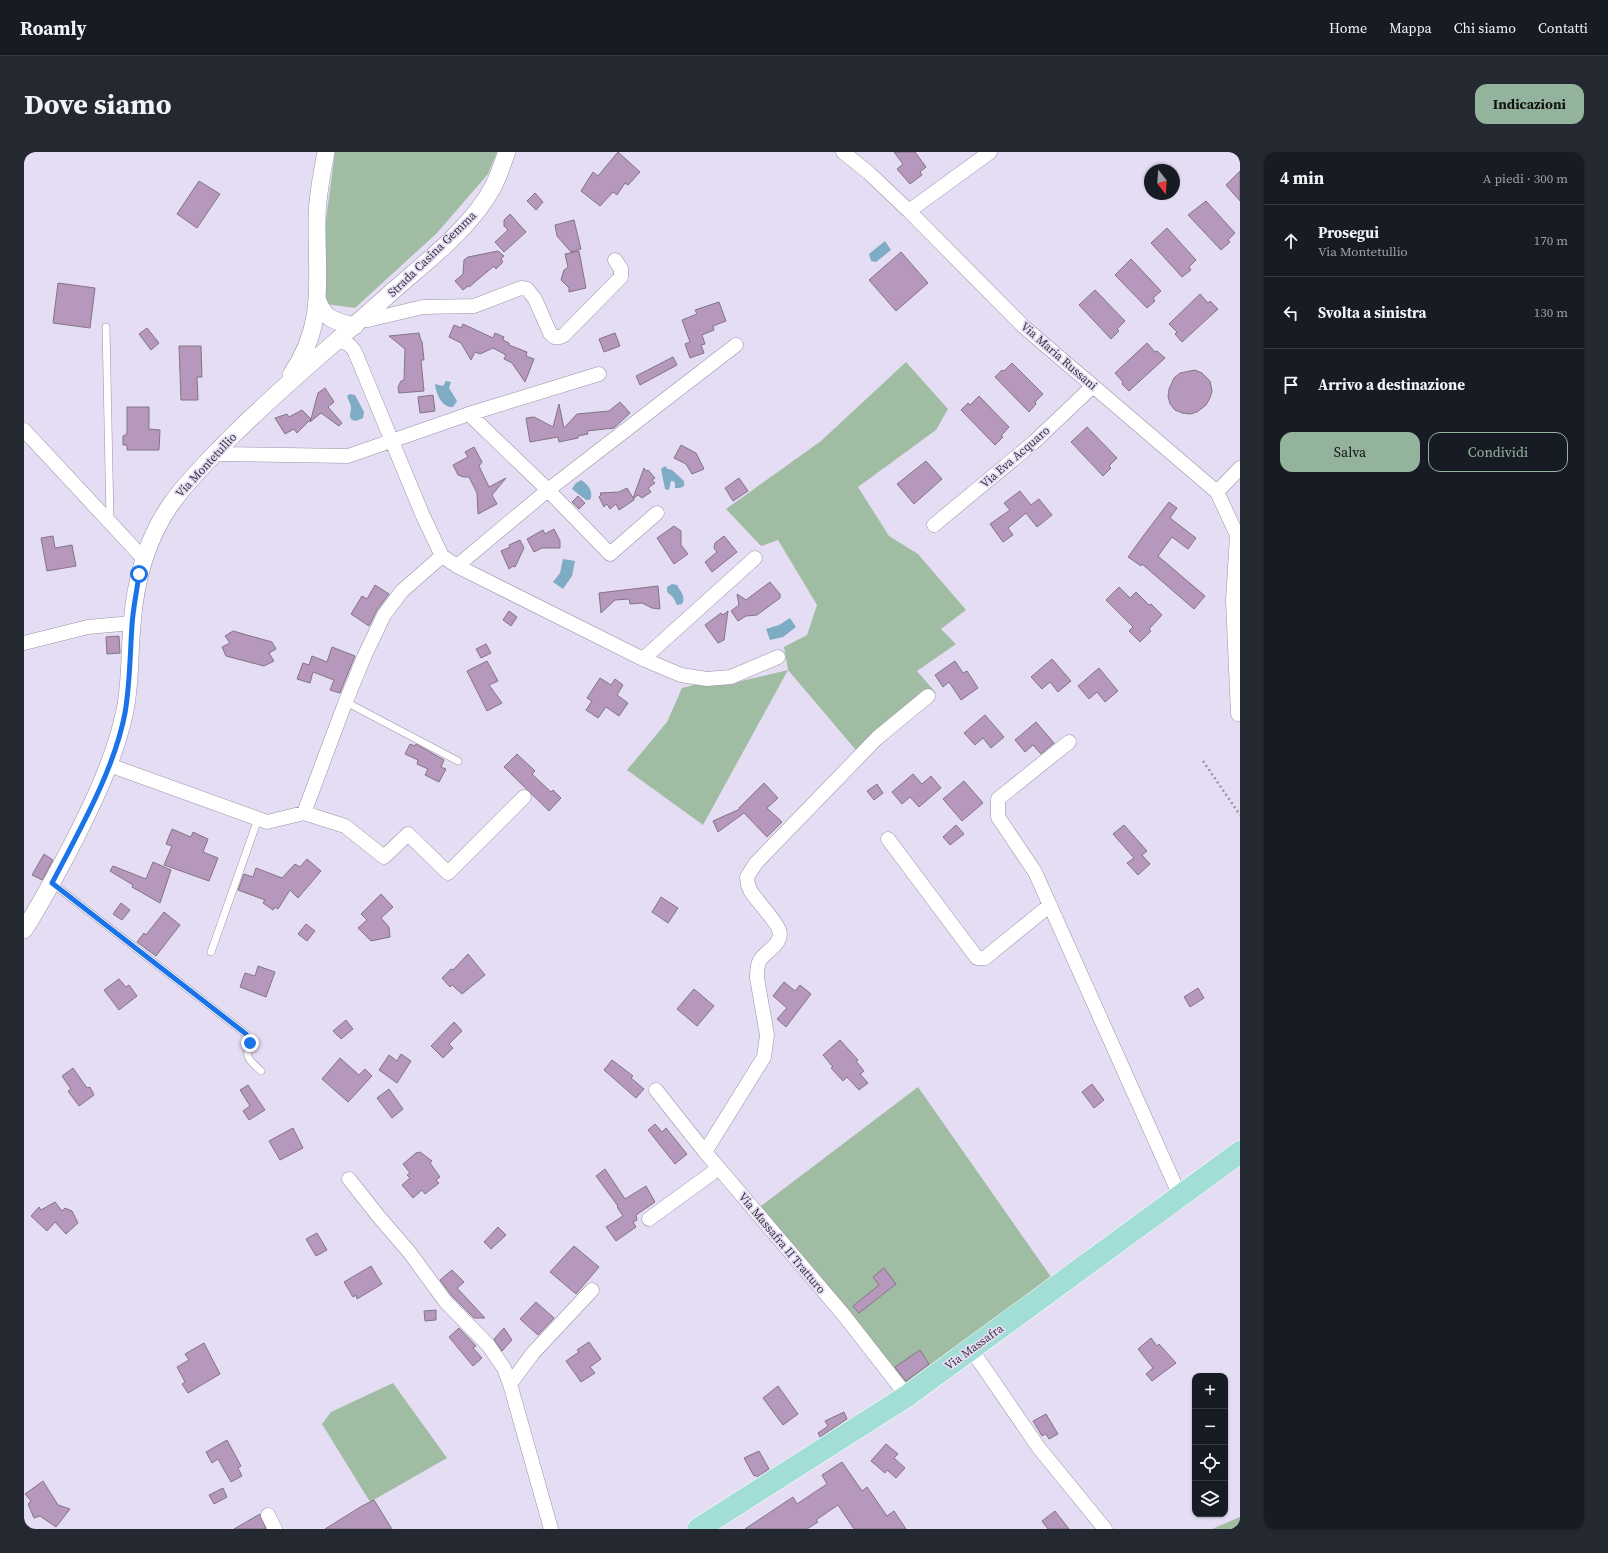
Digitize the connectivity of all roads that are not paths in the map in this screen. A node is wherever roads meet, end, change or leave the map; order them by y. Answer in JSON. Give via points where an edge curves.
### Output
{"nodes":[{"id":1,"x":326,"y":152,"type":"edge"},
{"id":2,"x":507,"y":152,"type":"edge"},
{"id":3,"x":843,"y":152,"type":"edge"},
{"id":4,"x":990,"y":152,"type":"edge"},
{"id":5,"x":909,"y":211,"type":"junction"},
{"id":6,"x":615,"y":260,"type":"dead end"},
{"id":7,"x":317,"y":298,"type":"junction"},
{"id":8,"x":358,"y":323,"type":"junction"},
{"id":9,"x":106,"y":327,"type":"dead end"},
{"id":10,"x":314,"y":327,"type":"junction"},
{"id":11,"x":337,"y":342,"type":"junction"},
{"id":12,"x":736,"y":345,"type":"dead end"},
{"id":13,"x":355,"y":352,"type":"junction"},
{"id":14,"x":599,"y":374,"type":"dead end"},
{"id":15,"x":1093,"y":386,"type":"junction"},
{"id":16,"x":277,"y":393,"type":"junction"},
{"id":17,"x":469,"y":414,"type":"junction"},
{"id":18,"x":24,"y":430,"type":"edge"},
{"id":19,"x":392,"y":442,"type":"junction"},
{"id":20,"x":215,"y":454,"type":"junction"},
{"id":21,"x":1240,"y":468,"type":"edge"},
{"id":22,"x":548,"y":490,"type":"junction"},
{"id":23,"x":1217,"y":492,"type":"junction"},
{"id":24,"x":657,"y":513,"type":"dead end"},
{"id":25,"x":111,"y":523,"type":"junction"},
{"id":26,"x":934,"y":525,"type":"dead end"},
{"id":27,"x":442,"y":556,"type":"junction"},
{"id":28,"x":143,"y":558,"type":"junction"},
{"id":29,"x":755,"y":558,"type":"dead end"},
{"id":30,"x":457,"y":566,"type":"junction"},
{"id":31,"x":132,"y":623,"type":"junction"},
{"id":32,"x":24,"y":643,"type":"edge"},
{"id":33,"x":778,"y":657,"type":"dead end"},
{"id":34,"x":643,"y":659,"type":"junction"},
{"id":35,"x":928,"y":696,"type":"dead end"},
{"id":36,"x":346,"y":702,"type":"junction"},
{"id":37,"x":1238,"y":714,"type":"dead end"},
{"id":38,"x":1069,"y":742,"type":"dead end"},
{"id":39,"x":458,"y":761,"type":"dead end"},
{"id":40,"x":109,"y":765,"type":"junction"},
{"id":41,"x":524,"y":797,"type":"dead end"},
{"id":42,"x":304,"y":813,"type":"junction"},
{"id":43,"x":258,"y":819,"type":"junction"},
{"id":44,"x":888,"y":839,"type":"dead end"},
{"id":45,"x":52,"y":883,"type":"junction"},
{"id":46,"x":1050,"y":905,"type":"junction"},
{"id":47,"x":24,"y":930,"type":"edge"},
{"id":48,"x":211,"y":952,"type":"dead end"},
{"id":49,"x":261,"y":1071,"type":"dead end"},
{"id":50,"x":656,"y":1090,"type":"dead end"},
{"id":51,"x":705,"y":1152,"type":"junction"},
{"id":52,"x":1240,"y":1152,"type":"edge"},
{"id":53,"x":719,"y":1168,"type":"junction"},
{"id":54,"x":349,"y":1179,"type":"dead end"},
{"id":55,"x":1180,"y":1196,"type":"junction"},
{"id":56,"x":649,"y":1219,"type":"dead end"},
{"id":57,"x":592,"y":1290,"type":"dead end"},
{"id":58,"x":971,"y":1349,"type":"junction"},
{"id":59,"x":510,"y":1384,"type":"junction"},
{"id":60,"x":907,"y":1396,"type":"junction"},
{"id":61,"x":268,"y":1514,"type":"dead end"},
{"id":62,"x":276,"y":1529,"type":"edge"},
{"id":63,"x":551,"y":1529,"type":"edge"},
{"id":64,"x":698,"y":1529,"type":"edge"},
{"id":65,"x":1105,"y":1529,"type":"edge"}],
"edges":[{"from":1,"to":7,"type":"street","via":[[317,217]]},
{"from":2,"to":8,"type":"street","name":"Strada Casina Gemma","via":[[493,187],[468,222]]},
{"from":3,"to":5,"type":"street","name":"Via Maria Russani"},
{"from":4,"to":5,"type":"street"},
{"from":5,"to":15,"type":"street","name":"Via Maria Russani","via":[[1024,327]]},
{"from":6,"to":8,"type":"street","via":[[621,269],[621,277],[560,338],[550,333],[535,298],[527,289],[521,288],[474,306],[423,307]]},
{"from":7,"to":8,"type":"street","via":[[320,308],[337,322]]},
{"from":7,"to":10,"type":"street"},
{"from":8,"to":10,"type":"street","via":[[342,328],[320,323]]},
{"from":8,"to":11,"type":"street","name":"Strada Casina Gemma"},
{"from":8,"to":13,"type":"street","via":[[353,342]]},
{"from":9,"to":25,"type":"lane"},
{"from":10,"to":11,"type":"street","via":[[316,336],[321,340],[328,343]]},
{"from":10,"to":16,"type":"street","via":[[299,362]]},
{"from":11,"to":13,"type":"street","via":[[351,345]]},
{"from":11,"to":16,"type":"street","name":"Strada Casina Gemma"},
{"from":12,"to":22,"type":"street"},
{"from":13,"to":19,"type":"street"},
{"from":14,"to":17,"type":"street"},
{"from":15,"to":23,"type":"street","name":"Via Maria Russani"},
{"from":15,"to":26,"type":"street","name":"Via Eva Acquaro","via":[[1033,443]]},
{"from":16,"to":20,"type":"street","name":"Via Montetullio"},
{"from":17,"to":19,"type":"street"},
{"from":17,"to":22,"type":"street"},
{"from":18,"to":25,"type":"street"},
{"from":19,"to":20,"type":"street","via":[[348,456]]},
{"from":19,"to":27,"type":"street"},
{"from":20,"to":28,"type":"street","name":"Via Montetullio","via":[[172,502],[157,525]]},
{"from":21,"to":23,"type":"street"},
{"from":22,"to":24,"type":"street","via":[[610,554]]},
{"from":22,"to":30,"type":"street"},
{"from":23,"to":37,"type":"street","via":[[1237,534],[1234,601]]},
{"from":25,"to":28,"type":"street"},
{"from":27,"to":30,"type":"street"},
{"from":27,"to":36,"type":"street","via":[[402,591],[384,615]]},
{"from":28,"to":31,"type":"street","name":"Via Montetullio"},
{"from":29,"to":34,"type":"street"},
{"from":30,"to":34,"type":"street"},
{"from":31,"to":32,"type":"street","via":[[88,627]]},
{"from":31,"to":40,"type":"street","name":"Via Montetullio","via":[[125,714]]},
{"from":33,"to":34,"type":"street","via":[[731,677],[707,679],[681,675]]},
{"from":35,"to":51,"type":"street","via":[[877,738],[756,863],[747,877],[751,892],[779,929],[780,938],[760,961],[758,969],[767,1043],[764,1057]]},
{"from":36,"to":39,"type":"lane"},
{"from":36,"to":42,"type":"street"},
{"from":38,"to":46,"type":"street","via":[[998,799],[998,817],[1035,872]]},
{"from":40,"to":43,"type":"street"},
{"from":40,"to":45,"type":"street","name":"Via Montetullio","via":[[92,806]]},
{"from":41,"to":42,"type":"street","via":[[448,873],[408,834],[384,857],[345,826]]},
{"from":42,"to":43,"type":"street","via":[[267,822]]},
{"from":43,"to":48,"type":"lane"},
{"from":44,"to":46,"type":"street","via":[[977,958],[985,958]]},
{"from":45,"to":47,"type":"street","name":"Via Montetullio"},
{"from":45,"to":49,"type":"lane","via":[[246,1034],[250,1043],[247,1057]]},
{"from":46,"to":55,"type":"street"},
{"from":50,"to":51,"type":"street","name":"Via Massafra II Tratturo"},
{"from":51,"to":53,"type":"street","name":"Via Massafra II Tratturo"},
{"from":52,"to":55,"type":"main road","name":"Via Massafra"},
{"from":53,"to":56,"type":"street"},
{"from":53,"to":60,"type":"street","name":"Via Massafra II Tratturo","via":[[843,1314]]},
{"from":54,"to":59,"type":"street","via":[[410,1253],[445,1301],[488,1345],[504,1368]]},
{"from":55,"to":58,"type":"main road","name":"Via Massafra"},
{"from":57,"to":59,"type":"street","via":[[533,1353]]},
{"from":58,"to":60,"type":"main road","name":"Via Massafra"},
{"from":58,"to":65,"type":"street","via":[[1039,1448]]},
{"from":59,"to":63,"type":"street"},
{"from":60,"to":64,"type":"main road","name":"Via Massafra"},
{"from":61,"to":62,"type":"street"}]}
